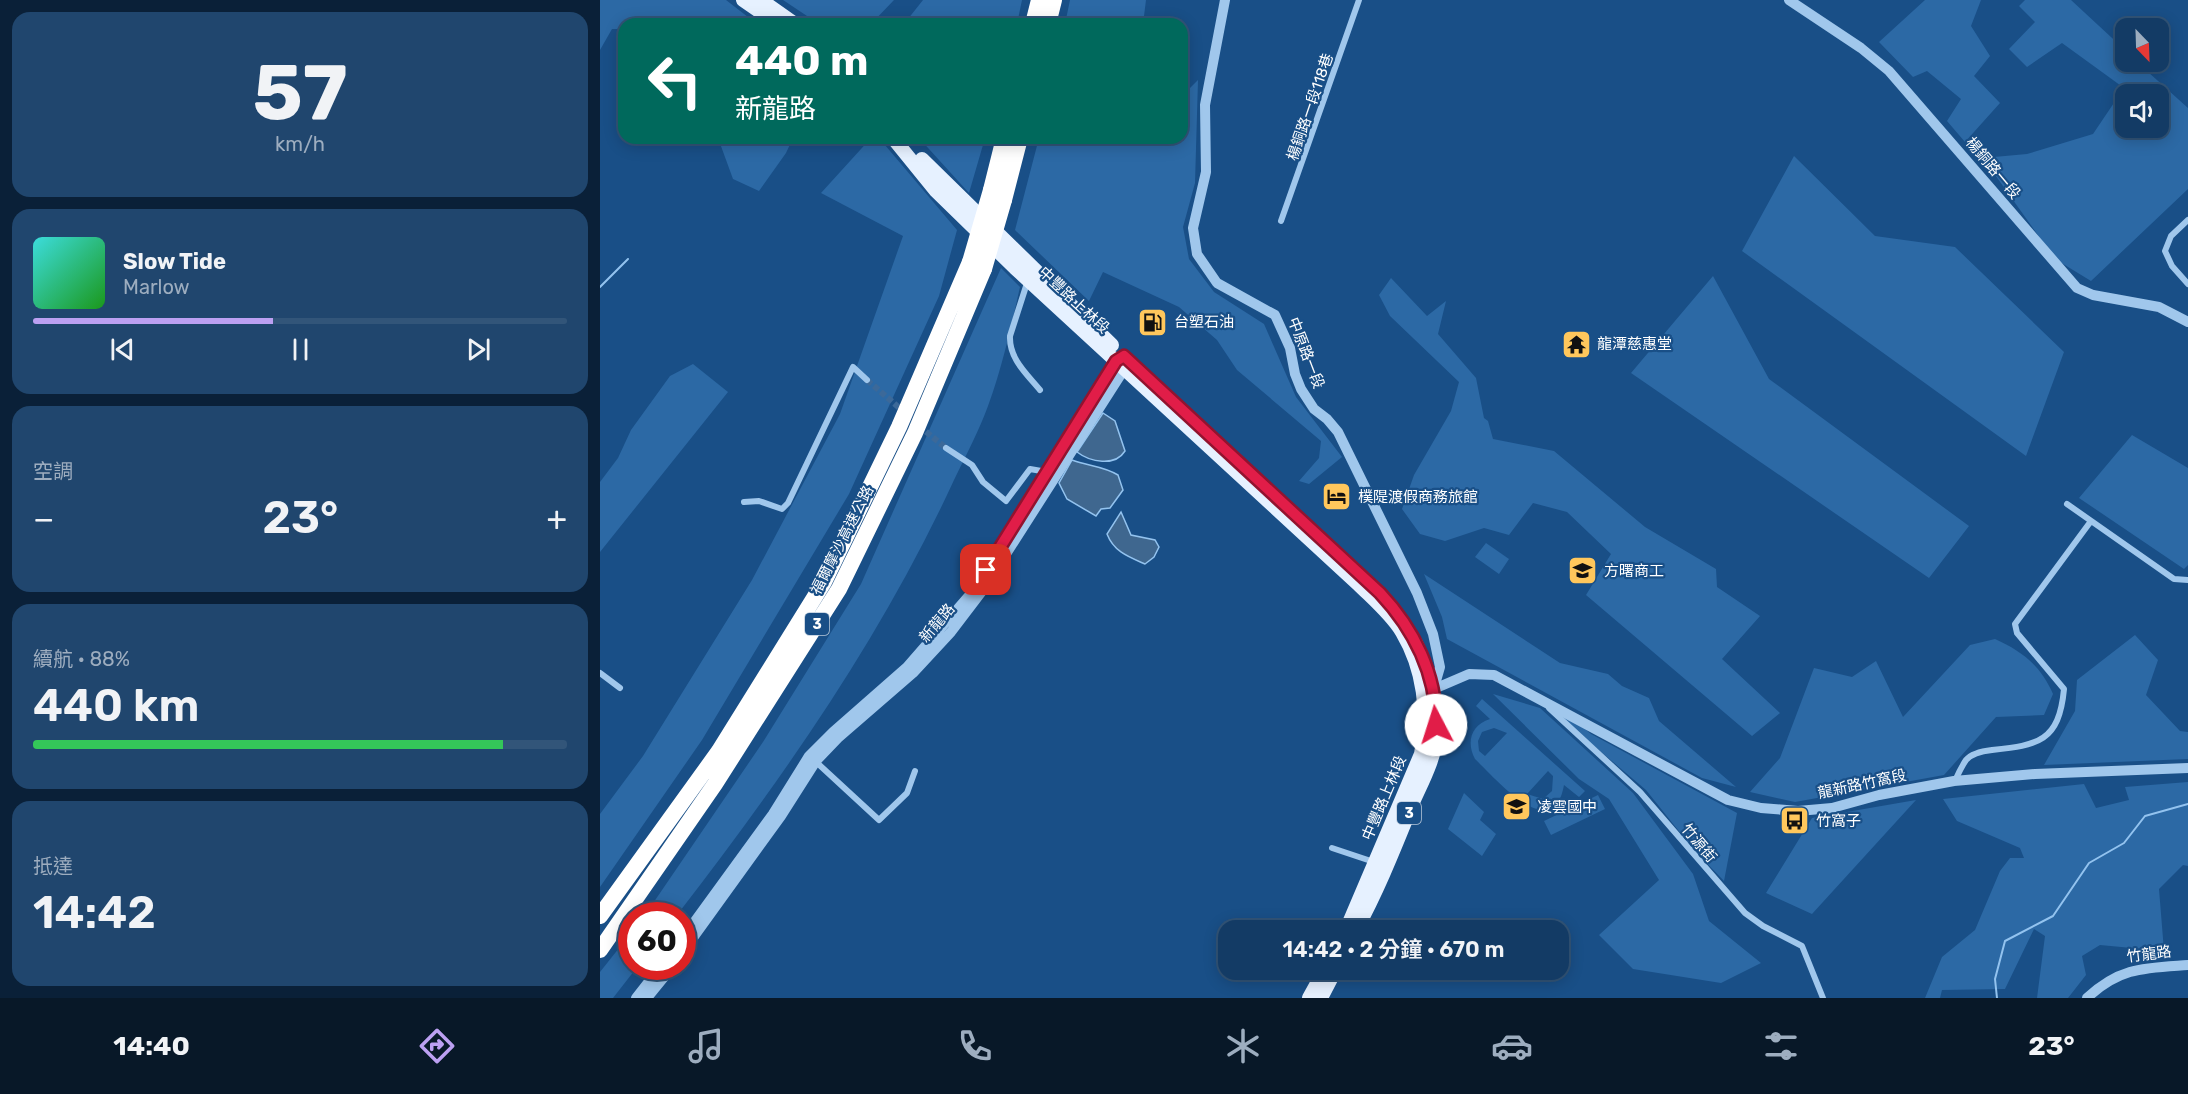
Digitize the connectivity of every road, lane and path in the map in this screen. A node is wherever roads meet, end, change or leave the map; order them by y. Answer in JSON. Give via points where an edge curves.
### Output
{"nodes":[{"id":1,"x":743,"y":0,"type":"edge"},
{"id":2,"x":761,"y":0,"type":"edge"},
{"id":3,"x":1040,"y":0,"type":"edge"},
{"id":4,"x":1054,"y":0,"type":"edge"},
{"id":5,"x":1225,"y":0,"type":"edge"},
{"id":6,"x":1359,"y":0,"type":"edge"},
{"id":7,"x":1789,"y":0,"type":"edge"},
{"id":8,"x":769,"y":18,"type":"edge"},
{"id":9,"x":786,"y":18,"type":"edge"},
{"id":10,"x":1036,"y":18,"type":"edge"},
{"id":11,"x":1050,"y":18,"type":"edge"},
{"id":12,"x":898,"y":144,"type":"edge"},
{"id":13,"x":909,"y":144,"type":"edge"},
{"id":14,"x":1003,"y":144,"type":"edge"},
{"id":15,"x":1018,"y":144,"type":"edge"},
{"id":16,"x":997,"y":195,"type":"junction"},
{"id":17,"x":2188,"y":220,"type":"edge"},
{"id":18,"x":1281,"y":221,"type":"dead end"},
{"id":19,"x":977,"y":265,"type":"junction"},
{"id":20,"x":1028,"y":280,"type":"junction"},
{"id":21,"x":2188,"y":284,"type":"edge"},
{"id":22,"x":2188,"y":322,"type":"edge"},
{"id":23,"x":1122,"y":362,"type":"junction"},
{"id":24,"x":867,"y":380,"type":"tunnel mouth"},
{"id":25,"x":1040,"y":390,"type":"dead end"},
{"id":26,"x":945,"y":448,"type":"tunnel mouth"},
{"id":27,"x":1047,"y":472,"type":"junction"},
{"id":28,"x":744,"y":502,"type":"dead end"},
{"id":29,"x":2067,"y":504,"type":"dead end"},
{"id":30,"x":2091,"y":521,"type":"junction"},
{"id":31,"x":2188,"y":580,"type":"edge"},
{"id":32,"x":600,"y":673,"type":"edge"},
{"id":33,"x":620,"y":688,"type":"dead end"},
{"id":34,"x":1428,"y":692,"type":"junction"},
{"id":35,"x":1545,"y":703,"type":"junction"},
{"id":36,"x":813,"y":759,"type":"junction"},
{"id":37,"x":2188,"y":768,"type":"edge"},
{"id":38,"x":915,"y":771,"type":"dead end"},
{"id":39,"x":1954,"y":781,"type":"junction"},
{"id":40,"x":1332,"y":849,"type":"dead end"},
{"id":41,"x":1374,"y":862,"type":"junction"},
{"id":42,"x":600,"y":916,"type":"edge"},
{"id":43,"x":696,"y":920,"type":"edge"},
{"id":44,"x":1350,"y":920,"type":"edge"},
{"id":45,"x":1362,"y":920,"type":"edge"},
{"id":46,"x":696,"y":934,"type":"edge"},
{"id":47,"x":600,"y":950,"type":"edge"},
{"id":48,"x":2188,"y":965,"type":"edge"},
{"id":49,"x":651,"y":980,"type":"edge"},
{"id":50,"x":662,"y":980,"type":"edge"},
{"id":51,"x":1319,"y":980,"type":"edge"},
{"id":52,"x":1330,"y":980,"type":"edge"},
{"id":53,"x":636,"y":998,"type":"edge"},
{"id":54,"x":647,"y":998,"type":"edge"},
{"id":55,"x":1309,"y":998,"type":"edge"},
{"id":56,"x":1321,"y":998,"type":"edge"},
{"id":57,"x":1823,"y":998,"type":"edge"},
{"id":58,"x":2087,"y":998,"type":"edge"}],
"edges":[{"from":1,"to":8,"type":"main road"},
{"from":2,"to":9,"type":"main road"},
{"from":3,"to":10,"type":"highway"},
{"from":4,"to":11,"type":"highway"},
{"from":5,"to":34,"type":"street","name":"中原路一段","via":[[1205,105],[1206,172],[1193,228],[1197,254],[1217,283],[1275,315],[1283,327],[1301,390],[1338,432],[1417,593],[1440,667]]},
{"from":6,"to":18,"type":"street","name":"楊銅路一段118巷"},
{"from":7,"to":22,"type":"street","name":"楊銅路一段","via":[[1889,71],[2077,288],[2093,295],[2159,307]]},
{"from":12,"to":20,"type":"main road","name":"中豐路上林段","number":"3","via":[[936,191]]},
{"from":13,"to":23,"type":"main road","name":"中豐路上林段","number":"3"},
{"from":14,"to":16,"type":"highway","name":"福爾摩沙高速公路","number":"3"},
{"from":15,"to":16,"type":"highway","name":"福爾摩沙高速公路","number":"3"},
{"from":16,"to":19,"type":"highway","name":"福爾摩沙高速公路","number":"3","bridge":true},
{"from":17,"to":21,"type":"street","via":[[2171,236],[2165,251]]},
{"from":19,"to":42,"type":"highway","name":"福爾摩沙高速公路","number":"3","via":[[824,582],[719,751]]},
{"from":19,"to":47,"type":"highway","name":"福爾摩沙高速公路","number":"3","via":[[915,433],[839,589],[715,784]]},
{"from":20,"to":23,"type":"main road","name":"中豐路上林段","number":"3"},
{"from":20,"to":25,"type":"street","via":[[1010,346]]},
{"from":23,"to":27,"type":"street","name":"新龍路"},
{"from":23,"to":34,"type":"main road","name":"中豐路上林段","number":"3","via":[[1387,601],[1412,633]]},
{"from":23,"to":36,"type":"street","name":"新龍路","via":[[983,590],[951,632],[913,673]]},
{"from":24,"to":28,"type":"street","via":[[853,367],[782,509],[759,501]]},
{"from":26,"to":27,"type":"street","via":[[972,465],[983,482],[1006,501],[1030,469]]},
{"from":27,"to":36,"type":"street","name":"新龍路","via":[[974,590],[907,666],[833,732]]},
{"from":29,"to":30,"type":"street"},
{"from":30,"to":31,"type":"street","via":[[2174,579]]},
{"from":30,"to":39,"type":"street","via":[[2015,624],[2017,633],[2064,689],[2056,722],[2045,740],[1981,751],[1967,759]]},
{"from":32,"to":33,"type":"street"},
{"from":34,"to":35,"type":"street","name":"龍新路竹窩段","via":[[1456,678],[1483,673]]},
{"from":34,"to":41,"type":"main road","name":"中豐路上林段","number":"3","via":[[1421,754]]},
{"from":34,"to":45,"type":"main road","name":"中豐路上林段","number":"3","via":[[1436,738],[1431,759]]},
{"from":35,"to":39,"type":"street","name":"龍新路竹窩段","via":[[1728,800],[1761,808],[1832,808]]},
{"from":35,"to":57,"type":"street","name":"竹源街","via":[[1640,792],[1746,913],[1802,945]]},
{"from":36,"to":38,"type":"street","via":[[879,820],[907,794]]},
{"from":36,"to":43,"type":"street","name":"新龍路"},
{"from":36,"to":46,"type":"street","name":"新龍路","via":[[768,835]]},
{"from":37,"to":39,"type":"street","name":"龍新路竹窩段"},
{"from":40,"to":41,"type":"street"},
{"from":41,"to":44,"type":"main road","name":"中豐路上林段","number":"3"},
{"from":48,"to":58,"type":"street","name":"竹龍路","via":[[2121,973]]},
{"from":49,"to":53,"type":"street"},
{"from":50,"to":54,"type":"street"},
{"from":51,"to":55,"type":"main road"},
{"from":52,"to":56,"type":"main road"}]}
